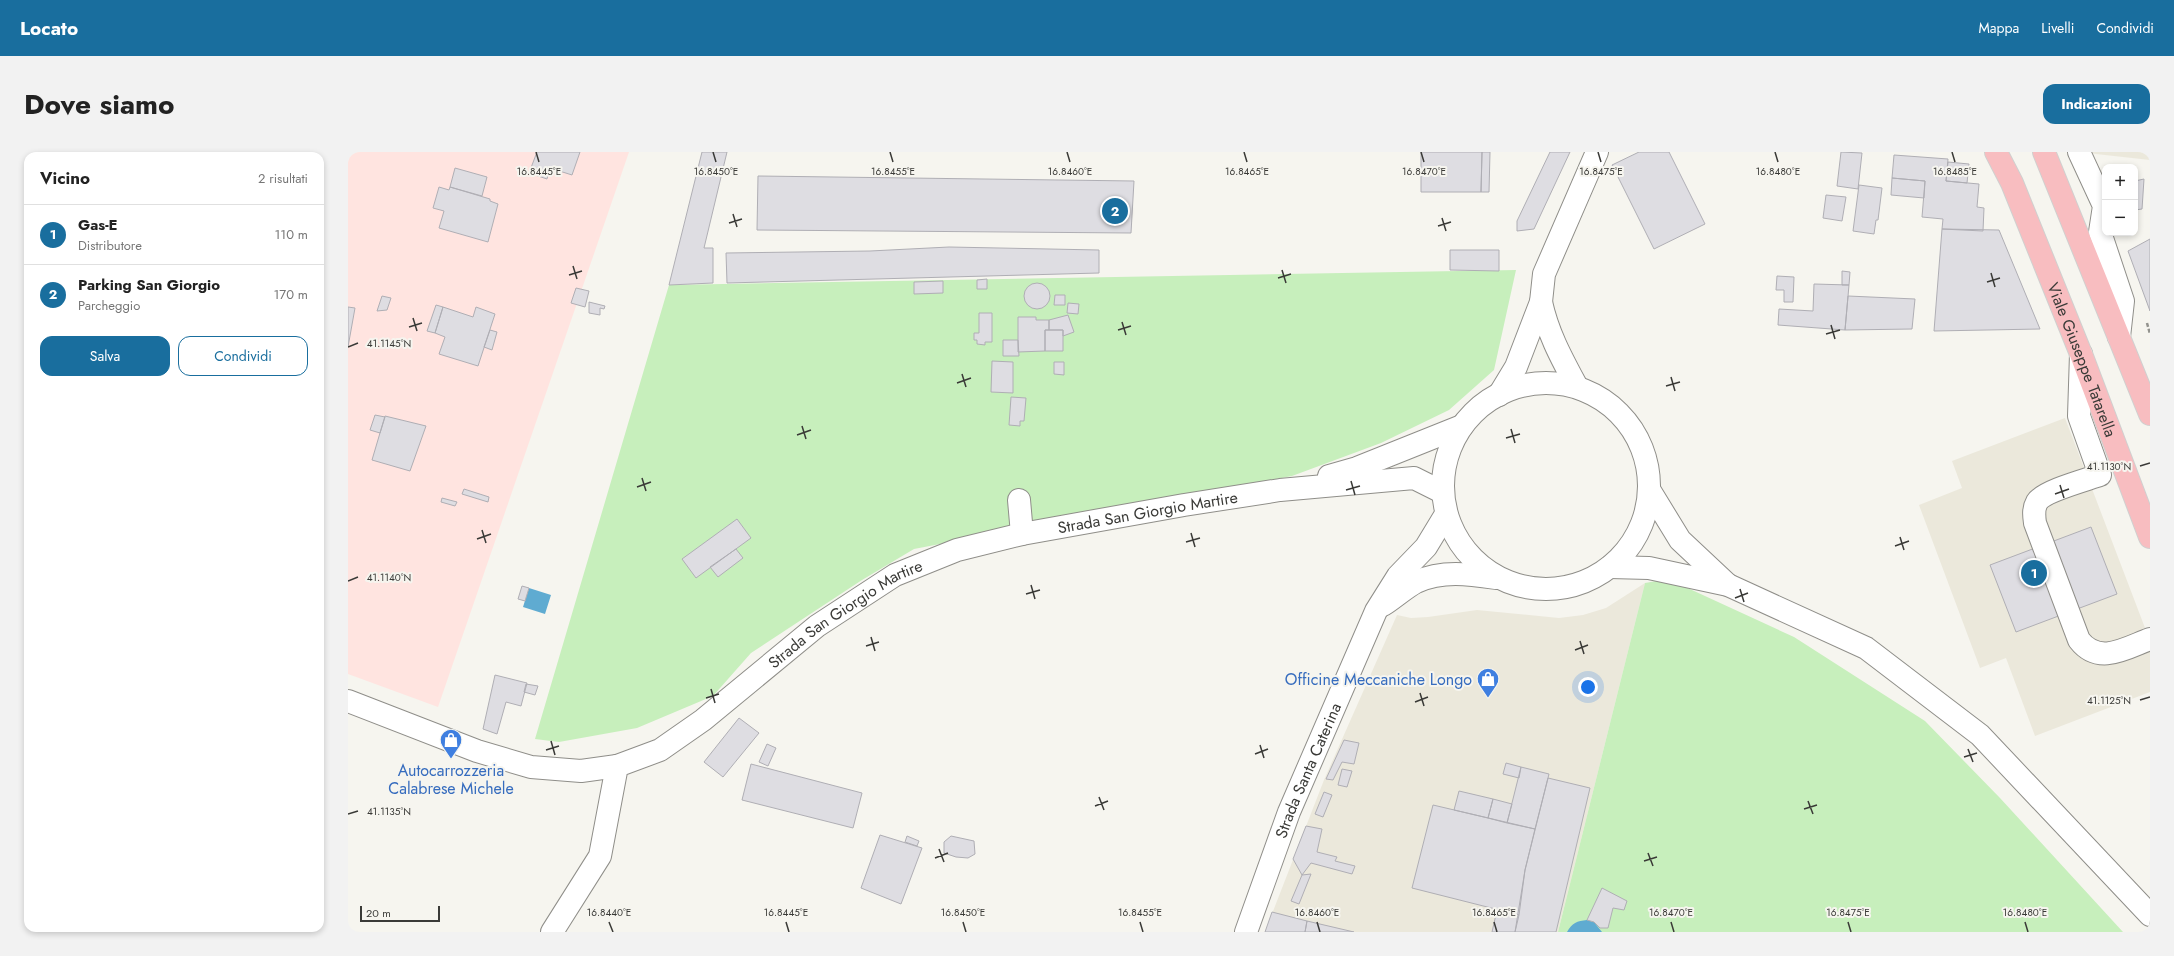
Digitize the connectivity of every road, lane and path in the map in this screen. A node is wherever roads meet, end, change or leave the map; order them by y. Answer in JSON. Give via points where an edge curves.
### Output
{"nodes":[{"id":1,"x":1597,"y":152,"type":"edge"},
{"id":2,"x":1996,"y":152,"type":"edge"},
{"id":3,"x":2044,"y":152,"type":"edge"},
{"id":4,"x":2079,"y":152,"type":"edge"},
{"id":5,"x":1541,"y":302,"type":"junction"},
{"id":6,"x":2119,"y":337,"type":"junction"},
{"id":7,"x":2081,"y":354,"type":"junction"},
{"id":8,"x":1577,"y":388,"type":"junction"},
{"id":9,"x":1499,"y":395,"type":"junction"},
{"id":10,"x":2150,"y":414,"type":"edge"},
{"id":11,"x":1462,"y":426,"type":"junction"},
{"id":12,"x":1280,"y":490,"type":"junction"},
{"id":13,"x":1650,"y":491,"type":"junction"},
{"id":14,"x":1442,"y":492,"type":"junction"},
{"id":15,"x":1019,"y":500,"type":"dead end"},
{"id":16,"x":1446,"y":514,"type":"junction"},
{"id":17,"x":1022,"y":534,"type":"junction"},
{"id":18,"x":2150,"y":537,"type":"edge"},
{"id":19,"x":1610,"y":567,"type":"junction"},
{"id":20,"x":1498,"y":578,"type":"junction"},
{"id":21,"x":1728,"y":585,"type":"junction"},
{"id":22,"x":1376,"y":611,"type":"junction"},
{"id":23,"x":2150,"y":639,"type":"edge"},
{"id":24,"x":348,"y":701,"type":"edge"},
{"id":25,"x":617,"y":766,"type":"junction"},
{"id":26,"x":2150,"y":916,"type":"edge"},
{"id":27,"x":552,"y":932,"type":"edge"},
{"id":28,"x":1246,"y":932,"type":"edge"}],
"edges":[{"from":1,"to":5,"type":"street","via":[[1544,274]]},
{"from":2,"to":7,"type":"main road","name":"Viale Giuseppe Tatarella","via":[[2012,183]]},
{"from":3,"to":6,"type":"main road"},
{"from":4,"to":6,"type":"street","via":[[2104,206],[2100,232],[2123,301]]},
{"from":5,"to":8,"type":"street","via":[[1553,343]]},
{"from":5,"to":9,"type":"street","via":[[1516,367]]},
{"from":6,"to":10,"type":"main road"},
{"from":7,"to":18,"type":"main road","name":"Viale Giuseppe Tatarella"},
{"from":7,"to":23,"type":"street","via":[[2079,416],[2100,475],[2044,495],[2037,502],[2033,514],[2035,523],[2080,640],[2086,649],[2100,655]]},
{"from":8,"to":9,"type":"street","via":[[1551,383],[1524,386]]},
{"from":8,"to":13,"type":"street","via":[[1602,399],[1623,416],[1638,439],[1648,464]]},
{"from":9,"to":11,"type":"street","via":[[1481,406]]},
{"from":11,"to":12,"type":"street","name":"Strada San Giorgio Martire","via":[[1357,468]]},
{"from":11,"to":14,"type":"street","via":[[1446,459]]},
{"from":12,"to":14,"type":"street","name":"Strada San Giorgio Martire","via":[[1414,478]]},
{"from":12,"to":17,"type":"street","name":"Strada San Giorgio Martire","via":[[1184,504]]},
{"from":13,"to":19,"type":"street","via":[[1639,534],[1626,552]]},
{"from":13,"to":21,"type":"street","via":[[1680,540]]},
{"from":14,"to":16,"type":"street"},
{"from":15,"to":17,"type":"street"},
{"from":16,"to":20,"type":"street","via":[[1457,538],[1475,561]]},
{"from":16,"to":22,"type":"street","name":"Strada Santa Caterina","via":[[1426,546],[1398,576]]},
{"from":17,"to":25,"type":"street","name":"Strada San Giorgio Martire","via":[[957,550],[895,575],[817,626],[703,720],[660,750]]},
{"from":19,"to":20,"type":"street","via":[[1585,582],[1556,589],[1526,588]]},
{"from":19,"to":21,"type":"street","via":[[1649,568]]},
{"from":20,"to":22,"type":"street","via":[[1461,573],[1442,574],[1417,582]]},
{"from":21,"to":26,"type":"street","via":[[1866,648],[1980,734]]},
{"from":22,"to":28,"type":"street","name":"Strada Santa Caterina","via":[[1289,812]]},
{"from":24,"to":25,"type":"street","name":"Strada San Giorgio Martire","via":[[477,751],[531,767],[581,771]]},
{"from":25,"to":27,"type":"street","via":[[600,856]]}]}
